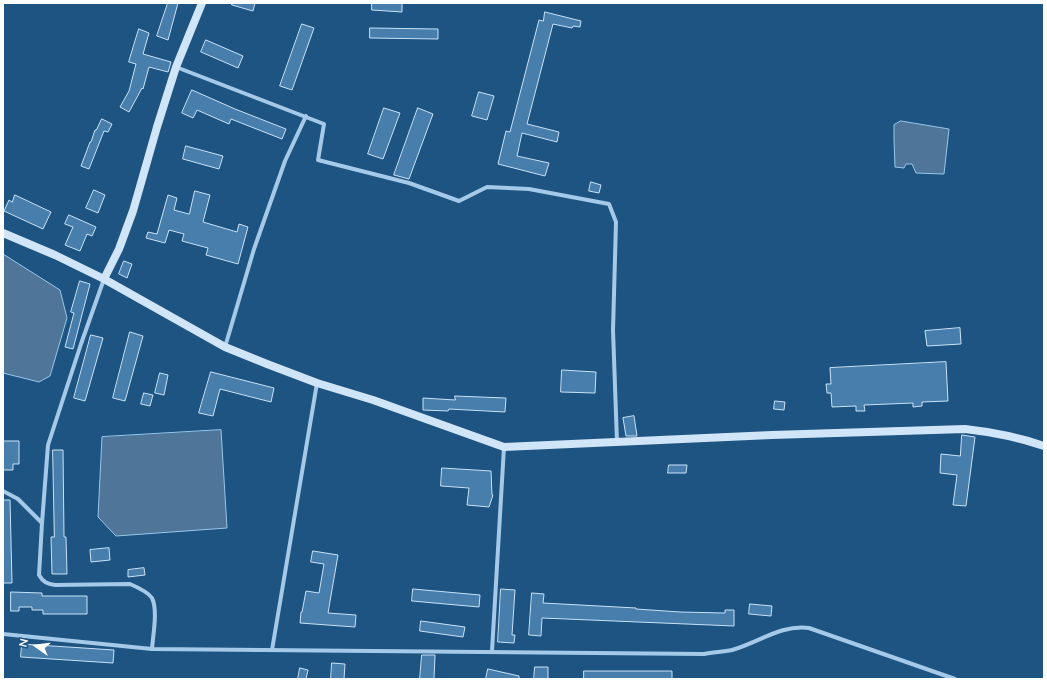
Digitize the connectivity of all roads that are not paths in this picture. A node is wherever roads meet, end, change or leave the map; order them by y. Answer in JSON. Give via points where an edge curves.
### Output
{"nodes":[{"id":1,"x":202,"y":3,"type":"edge"},
{"id":2,"x":176,"y":67,"type":"junction"},
{"id":3,"x":306,"y":116,"type":"junction"},
{"id":4,"x":3,"y":233,"type":"edge"},
{"id":5,"x":104,"y":279,"type":"junction"},
{"id":6,"x":225,"y":347,"type":"junction"},
{"id":7,"x":317,"y":383,"type":"junction"},
{"id":8,"x":617,"y":443,"type":"junction"},
{"id":9,"x":1044,"y":446,"type":"edge"},
{"id":10,"x":504,"y":447,"type":"junction"},
{"id":11,"x":3,"y":491,"type":"edge"},
{"id":12,"x":42,"y":523,"type":"junction"},
{"id":13,"x":3,"y":634,"type":"edge"},
{"id":14,"x":152,"y":649,"type":"junction"},
{"id":15,"x":272,"y":650,"type":"junction"},
{"id":16,"x":492,"y":651,"type":"junction"},
{"id":17,"x":955,"y":679,"type":"edge"}],
"edges":[{"from":1,"to":2,"type":"main road"},
{"from":2,"to":3,"type":"street"},
{"from":2,"to":5,"type":"main road","via":[[133,211],[119,249]]},
{"from":3,"to":6,"type":"street","via":[[285,161],[254,249]]},
{"from":3,"to":8,"type":"street","via":[[324,124],[318,160],[409,183],[459,201],[487,186],[529,189],[609,204],[616,222],[613,330]]},
{"from":4,"to":5,"type":"main road"},
{"from":5,"to":6,"type":"main road"},
{"from":5,"to":12,"type":"street","via":[[48,445]]},
{"from":6,"to":7,"type":"main road"},
{"from":7,"to":10,"type":"main road","via":[[373,400]]},
{"from":7,"to":15,"type":"street"},
{"from":8,"to":9,"type":"main road","via":[[772,434],[965,429],[1015,437]]},
{"from":8,"to":10,"type":"main road"},
{"from":10,"to":16,"type":"street"},
{"from":11,"to":12,"type":"street","via":[[18,499]]},
{"from":12,"to":14,"type":"street","via":[[39,575],[43,581],[55,585],[130,584],[139,588],[151,597],[155,610]]},
{"from":13,"to":14,"type":"street"},
{"from":14,"to":15,"type":"street"},
{"from":15,"to":16,"type":"street"},
{"from":16,"to":17,"type":"street","via":[[704,654],[732,649],[784,630],[800,627]]}]}
